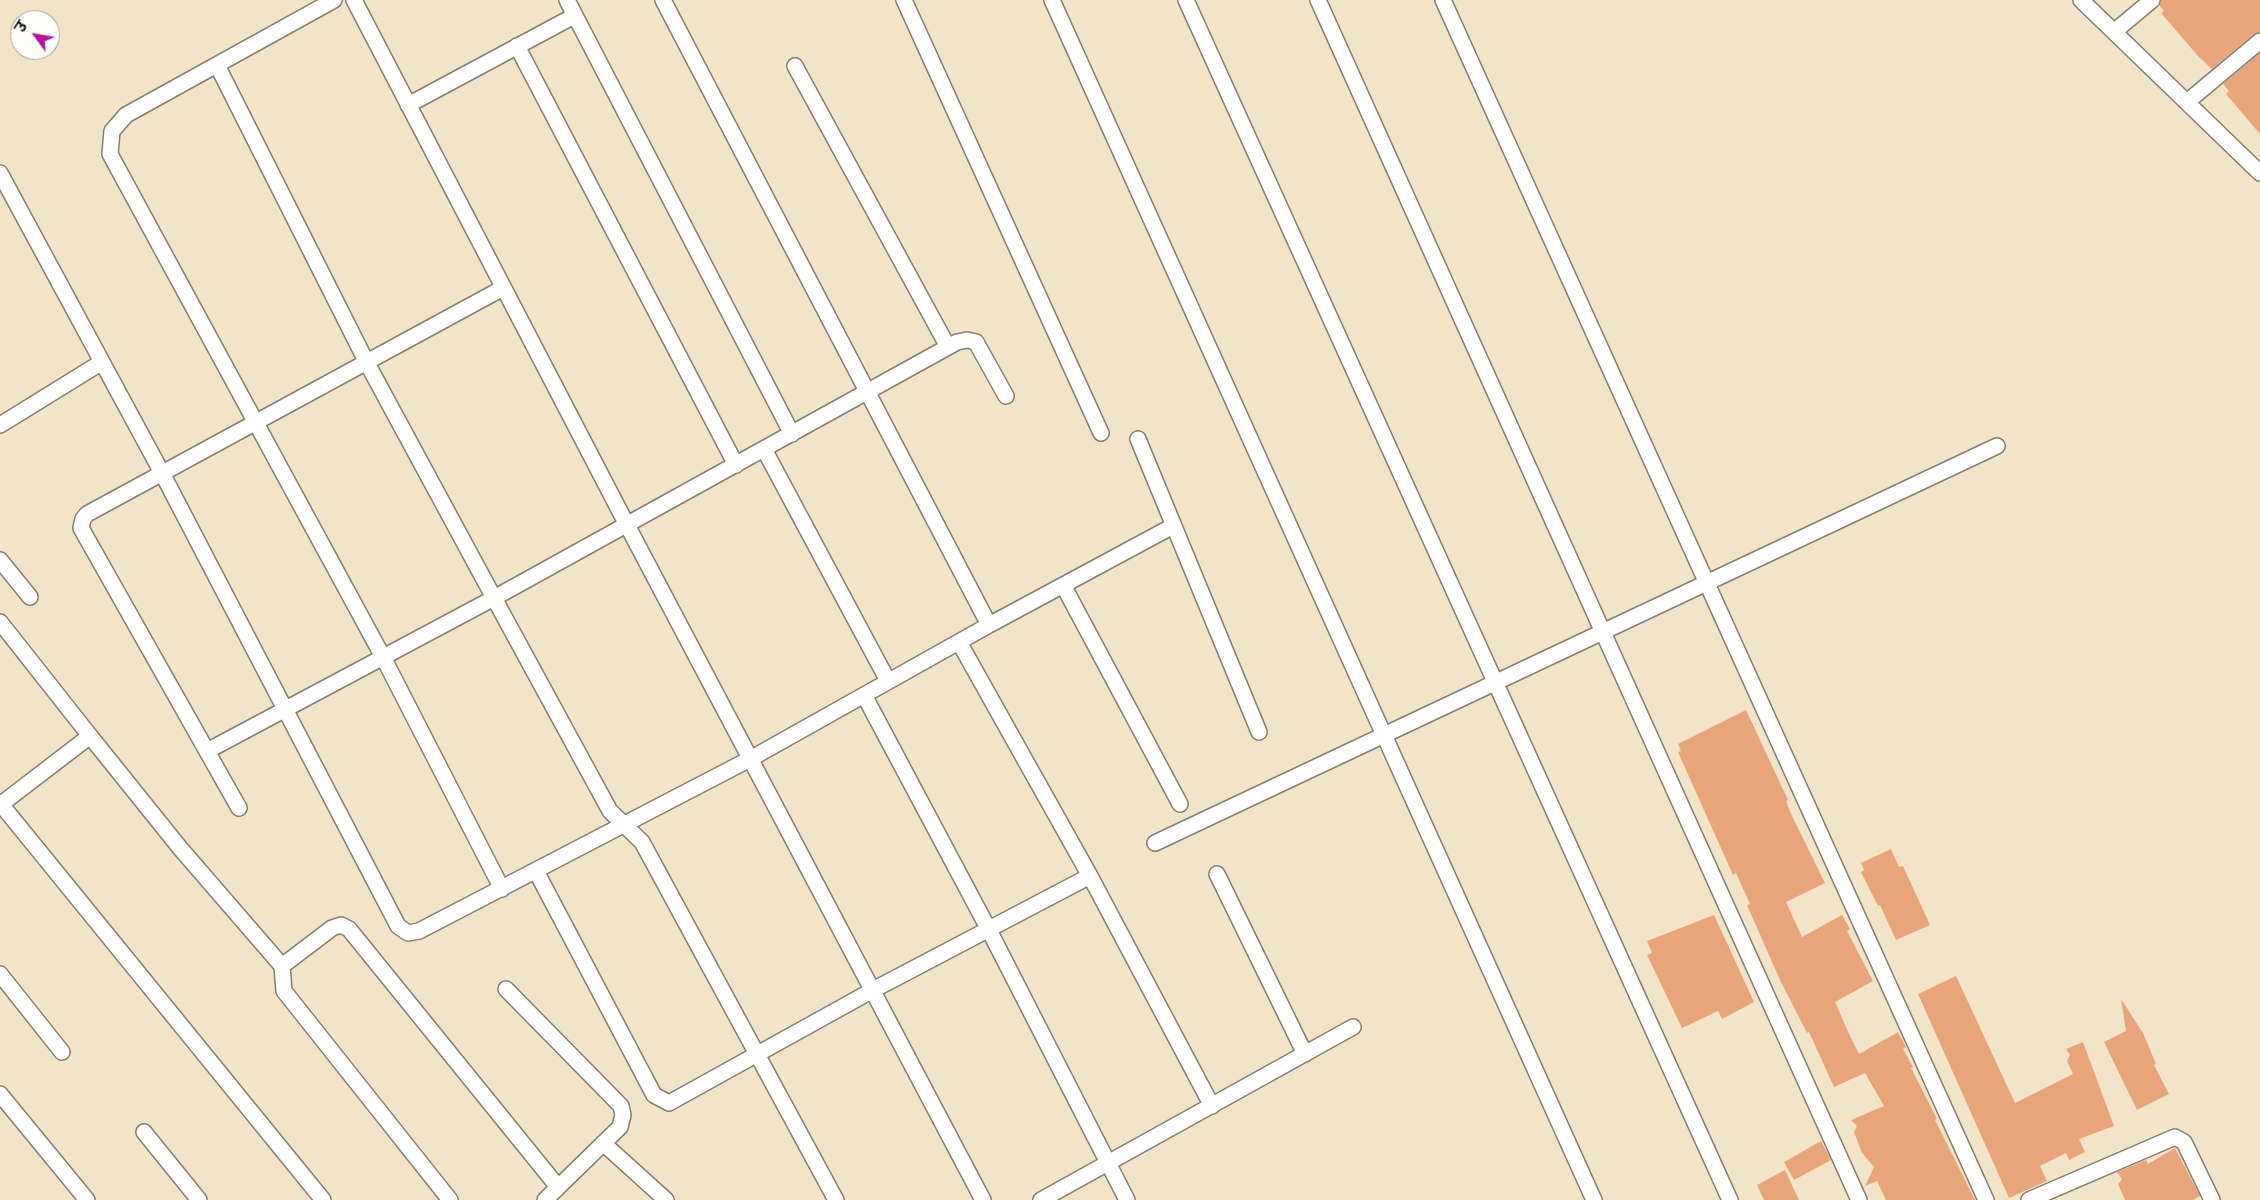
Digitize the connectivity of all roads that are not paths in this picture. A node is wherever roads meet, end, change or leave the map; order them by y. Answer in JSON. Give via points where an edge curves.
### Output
{"nodes":[{"id":1,"x":334,"y":0,"type":"edge"},
{"id":2,"x":354,"y":0,"type":"edge"},
{"id":3,"x":566,"y":0,"type":"edge"},
{"id":4,"x":663,"y":0,"type":"edge"},
{"id":5,"x":904,"y":0,"type":"edge"},
{"id":6,"x":1052,"y":0,"type":"edge"},
{"id":7,"x":1186,"y":0,"type":"edge"},
{"id":8,"x":1318,"y":0,"type":"edge"},
{"id":9,"x":1443,"y":0,"type":"edge"},
{"id":10,"x":2081,"y":0,"type":"edge"},
{"id":11,"x":2152,"y":0,"type":"edge"},
{"id":12,"x":574,"y":16,"type":"junction"},
{"id":13,"x":2115,"y":31,"type":"junction"},
{"id":14,"x":2260,"y":41,"type":"edge"},
{"id":15,"x":517,"y":46,"type":"junction"},
{"id":16,"x":217,"y":65,"type":"junction"},
{"id":17,"x":795,"y":66,"type":"dead end"},
{"id":18,"x":2187,"y":102,"type":"junction"},
{"id":19,"x":408,"y":105,"type":"junction"},
{"id":20,"x":0,"y":173,"type":"edge"},
{"id":21,"x":2260,"y":173,"type":"edge"},
{"id":22,"x":503,"y":288,"type":"junction"},
{"id":23,"x":948,"y":348,"type":"junction"},
{"id":24,"x":102,"y":362,"type":"junction"},
{"id":25,"x":367,"y":363,"type":"junction"},
{"id":26,"x":868,"y":391,"type":"junction"},
{"id":27,"x":1006,"y":396,"type":"dead end"},
{"id":28,"x":256,"y":423,"type":"junction"},
{"id":29,"x":0,"y":425,"type":"edge"},
{"id":30,"x":1101,"y":433,"type":"dead end"},
{"id":31,"x":792,"y":434,"type":"junction"},
{"id":32,"x":1138,"y":438,"type":"dead end"},
{"id":33,"x":1997,"y":446,"type":"dead end"},
{"id":34,"x":764,"y":449,"type":"junction"},
{"id":35,"x":736,"y":465,"type":"junction"},
{"id":36,"x":162,"y":473,"type":"junction"},
{"id":37,"x":627,"y":525,"type":"junction"},
{"id":38,"x":1173,"y":526,"type":"junction"},
{"id":39,"x":0,"y":560,"type":"edge"},
{"id":40,"x":1706,"y":583,"type":"junction"},
{"id":41,"x":1063,"y":585,"type":"junction"},
{"id":42,"x":30,"y":596,"type":"dead end"},
{"id":43,"x":494,"y":598,"type":"junction"},
{"id":44,"x":0,"y":622,"type":"edge"},
{"id":45,"x":989,"y":625,"type":"junction"},
{"id":46,"x":1602,"y":632,"type":"junction"},
{"id":47,"x":958,"y":642,"type":"junction"},
{"id":48,"x":383,"y":657,"type":"junction"},
{"id":49,"x":888,"y":681,"type":"junction"},
{"id":50,"x":1496,"y":682,"type":"junction"},
{"id":51,"x":864,"y":695,"type":"junction"},
{"id":52,"x":285,"y":709,"type":"junction"},
{"id":53,"x":1259,"y":732,"type":"dead end"},
{"id":54,"x":1383,"y":734,"type":"junction"},
{"id":55,"x":90,"y":736,"type":"junction"},
{"id":56,"x":207,"y":751,"type":"junction"},
{"id":57,"x":750,"y":759,"type":"junction"},
{"id":58,"x":0,"y":804,"type":"edge"},
{"id":59,"x":1180,"y":804,"type":"dead end"},
{"id":60,"x":239,"y":808,"type":"dead end"},
{"id":61,"x":624,"y":824,"type":"junction"},
{"id":62,"x":1155,"y":843,"type":"dead end"},
{"id":63,"x":536,"y":871,"type":"junction"},
{"id":64,"x":1217,"y":874,"type":"dead end"},
{"id":65,"x":1090,"y":876,"type":"junction"},
{"id":66,"x":502,"y":889,"type":"junction"},
{"id":67,"x":989,"y":930,"type":"junction"},
{"id":68,"x":282,"y":966,"type":"junction"},
{"id":69,"x":0,"y":974,"type":"edge"},
{"id":70,"x":506,"y":989,"type":"dead end"},
{"id":71,"x":872,"y":990,"type":"junction"},
{"id":72,"x":1353,"y":1027,"type":"dead end"},
{"id":73,"x":62,"y":1052,"type":"dead end"},
{"id":74,"x":1305,"y":1054,"type":"junction"},
{"id":75,"x":756,"y":1055,"type":"junction"},
{"id":76,"x":0,"y":1094,"type":"edge"},
{"id":77,"x":1212,"y":1106,"type":"junction"},
{"id":78,"x":144,"y":1132,"type":"dead end"},
{"id":79,"x":603,"y":1143,"type":"junction"},
{"id":80,"x":1108,"y":1163,"type":"junction"},
{"id":81,"x":553,"y":1195,"type":"edge"},
{"id":82,"x":87,"y":1200,"type":"edge"},
{"id":83,"x":199,"y":1200,"type":"edge"},
{"id":84,"x":323,"y":1200,"type":"edge"},
{"id":85,"x":450,"y":1200,"type":"edge"},
{"id":86,"x":666,"y":1200,"type":"edge"},
{"id":87,"x":836,"y":1200,"type":"edge"},
{"id":88,"x":983,"y":1200,"type":"edge"},
{"id":89,"x":1042,"y":1200,"type":"edge"},
{"id":90,"x":1127,"y":1200,"type":"edge"},
{"id":91,"x":1594,"y":1200,"type":"edge"},
{"id":92,"x":1730,"y":1200,"type":"edge"},
{"id":93,"x":1859,"y":1200,"type":"edge"},
{"id":94,"x":1986,"y":1200,"type":"edge"},
{"id":95,"x":2029,"y":1200,"type":"edge"},
{"id":96,"x":2212,"y":1200,"type":"edge"}],
"edges":[{"from":1,"to":16,"type":"street"},
{"from":2,"to":19,"type":"street"},
{"from":3,"to":12,"type":"street"},
{"from":4,"to":26,"type":"street"},
{"from":5,"to":30,"type":"street"},
{"from":6,"to":54,"type":"street"},
{"from":7,"to":50,"type":"street"},
{"from":8,"to":46,"type":"street"},
{"from":9,"to":40,"type":"street"},
{"from":10,"to":13,"type":"street"},
{"from":11,"to":13,"type":"street"},
{"from":12,"to":15,"type":"street"},
{"from":12,"to":31,"type":"street"},
{"from":13,"to":18,"type":"street"},
{"from":14,"to":18,"type":"street"},
{"from":15,"to":19,"type":"street"},
{"from":15,"to":35,"type":"street"},
{"from":16,"to":25,"type":"street"},
{"from":16,"to":28,"type":"street","via":[[126,115],[112,131],[110,154]]},
{"from":17,"to":23,"type":"street"},
{"from":18,"to":21,"type":"street"},
{"from":19,"to":22,"type":"street"},
{"from":20,"to":24,"type":"street"},
{"from":22,"to":25,"type":"street"},
{"from":22,"to":37,"type":"street"},
{"from":23,"to":26,"type":"street"},
{"from":23,"to":27,"type":"street","via":[[967,340],[976,342]]},
{"from":24,"to":29,"type":"street"},
{"from":24,"to":36,"type":"street"},
{"from":25,"to":28,"type":"street"},
{"from":25,"to":43,"type":"street"},
{"from":26,"to":31,"type":"street"},
{"from":26,"to":45,"type":"street"},
{"from":28,"to":36,"type":"street"},
{"from":28,"to":48,"type":"street"},
{"from":31,"to":34,"type":"street"},
{"from":32,"to":38,"type":"street"},
{"from":33,"to":40,"type":"street"},
{"from":34,"to":35,"type":"street"},
{"from":34,"to":49,"type":"street"},
{"from":35,"to":37,"type":"street"},
{"from":36,"to":52,"type":"street"},
{"from":36,"to":56,"type":"street","via":[[87,514],[82,519],[81,528]]},
{"from":37,"to":43,"type":"street"},
{"from":37,"to":57,"type":"street"},
{"from":38,"to":41,"type":"street"},
{"from":38,"to":53,"type":"street"},
{"from":39,"to":42,"type":"street"},
{"from":40,"to":46,"type":"street"},
{"from":40,"to":94,"type":"street"},
{"from":41,"to":45,"type":"street"},
{"from":41,"to":59,"type":"street"},
{"from":43,"to":48,"type":"street"},
{"from":43,"to":61,"type":"street","via":[[610,811]]},
{"from":44,"to":55,"type":"street"},
{"from":45,"to":47,"type":"street"},
{"from":46,"to":50,"type":"street"},
{"from":46,"to":93,"type":"street"},
{"from":47,"to":49,"type":"street"},
{"from":47,"to":65,"type":"street"},
{"from":48,"to":52,"type":"street"},
{"from":48,"to":66,"type":"street"},
{"from":49,"to":51,"type":"street"},
{"from":50,"to":54,"type":"street"},
{"from":50,"to":92,"type":"street"},
{"from":51,"to":57,"type":"street"},
{"from":51,"to":67,"type":"street"},
{"from":52,"to":56,"type":"street"},
{"from":52,"to":66,"type":"street","via":[[398,926],[408,933],[419,931]]},
{"from":54,"to":62,"type":"street"},
{"from":54,"to":91,"type":"street"},
{"from":55,"to":58,"type":"street"},
{"from":55,"to":68,"type":"street","via":[[180,848]]},
{"from":56,"to":60,"type":"street"},
{"from":57,"to":61,"type":"street"},
{"from":57,"to":71,"type":"street"},
{"from":58,"to":84,"type":"street"},
{"from":61,"to":63,"type":"street"},
{"from":61,"to":75,"type":"street","via":[[642,842]]},
{"from":63,"to":66,"type":"street"},
{"from":63,"to":75,"type":"street","via":[[654,1096],[669,1102]]},
{"from":64,"to":74,"type":"street"},
{"from":65,"to":67,"type":"street"},
{"from":65,"to":77,"type":"street"},
{"from":67,"to":71,"type":"street"},
{"from":67,"to":80,"type":"street"},
{"from":68,"to":81,"type":"street","via":[[332,928],[341,925],[349,929]]},
{"from":68,"to":85,"type":"street","via":[[284,991]]},
{"from":69,"to":73,"type":"street"},
{"from":70,"to":79,"type":"street","via":[[621,1106],[620,1127]]},
{"from":71,"to":75,"type":"street"},
{"from":71,"to":88,"type":"street"},
{"from":72,"to":74,"type":"street"},
{"from":74,"to":77,"type":"street"},
{"from":75,"to":87,"type":"street"},
{"from":76,"to":82,"type":"street"},
{"from":77,"to":80,"type":"street"},
{"from":78,"to":83,"type":"street"},
{"from":79,"to":81,"type":"street"},
{"from":79,"to":86,"type":"street"},
{"from":80,"to":89,"type":"street"},
{"from":80,"to":90,"type":"street"},
{"from":95,"to":96,"type":"street","via":[[2175,1137],[2184,1142]]}]}
